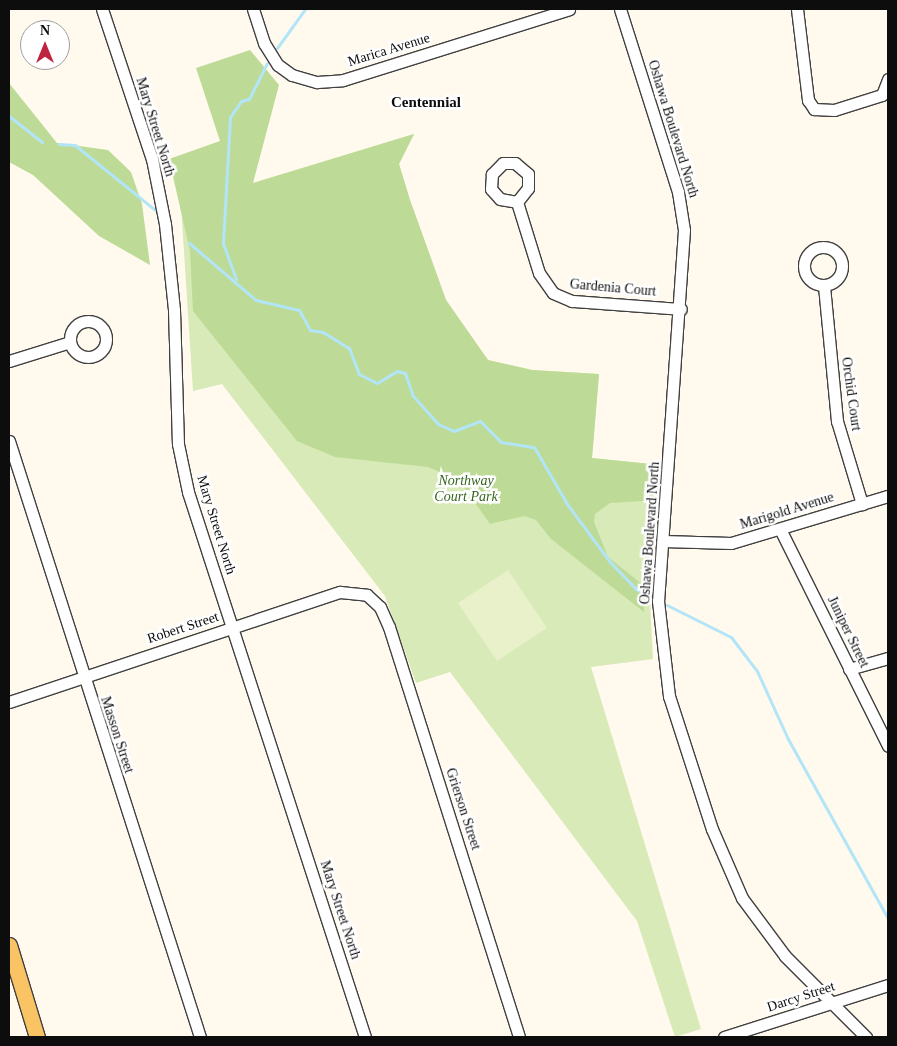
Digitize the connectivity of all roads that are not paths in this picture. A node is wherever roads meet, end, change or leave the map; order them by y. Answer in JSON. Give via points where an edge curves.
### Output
{"nodes":[{"id":1,"x":102,"y":9,"type":"edge"},
{"id":2,"x":253,"y":9,"type":"edge"},
{"id":3,"x":569,"y":9,"type":"edge"},
{"id":4,"x":620,"y":9,"type":"edge"},
{"id":5,"x":797,"y":9,"type":"edge"},
{"id":6,"x":888,"y":79,"type":"edge"},
{"id":7,"x":885,"y":98,"type":"edge"},
{"id":8,"x":517,"y":202,"type":"dead end"},
{"id":9,"x":824,"y":286,"type":"dead end"},
{"id":10,"x":681,"y":309,"type":"junction"},
{"id":11,"x":70,"y":342,"type":"dead end"},
{"id":12,"x":9,"y":361,"type":"edge"},
{"id":13,"x":9,"y":441,"type":"edge"},
{"id":14,"x":888,"y":496,"type":"edge"},
{"id":15,"x":862,"y":504,"type":"junction"},
{"id":16,"x":781,"y":532,"type":"junction"},
{"id":17,"x":663,"y":542,"type":"junction"},
{"id":18,"x":367,"y":595,"type":"joint"},
{"id":19,"x":234,"y":628,"type":"junction"},
{"id":20,"x":888,"y":658,"type":"edge"},
{"id":21,"x":849,"y":669,"type":"junction"},
{"id":22,"x":82,"y":677,"type":"junction"},
{"id":23,"x":9,"y":702,"type":"edge"},
{"id":24,"x":888,"y":746,"type":"edge"},
{"id":25,"x":9,"y":945,"type":"edge"},
{"id":26,"x":888,"y":985,"type":"edge"},
{"id":27,"x":831,"y":1003,"type":"junction"},
{"id":28,"x":37,"y":1037,"type":"edge"},
{"id":29,"x":200,"y":1037,"type":"edge"},
{"id":30,"x":364,"y":1037,"type":"edge"},
{"id":31,"x":519,"y":1037,"type":"edge"},
{"id":32,"x":724,"y":1037,"type":"edge"},
{"id":33,"x":866,"y":1037,"type":"edge"}],
"edges":[{"from":1,"to":19,"type":"street","name":"Mary Street North","via":[[155,170],[174,310],[178,444],[188,492]]},
{"from":2,"to":3,"type":"street","name":"Marica Avenue","via":[[264,43],[278,64],[292,75],[317,82],[343,80]]},
{"from":4,"to":10,"type":"street","name":"Oshawa Boulevard North","via":[[678,192],[685,260]]},
{"from":5,"to":7,"type":"street","via":[[808,100],[814,109],[834,110]]},
{"from":6,"to":7,"type":"street"},
{"from":8,"to":10,"type":"street","name":"Gardenia Court","via":[[539,273],[553,293],[572,301]]},
{"from":9,"to":15,"type":"street","name":"Orchid Court","via":[[837,420]]},
{"from":10,"to":17,"type":"street","name":"Oshawa Boulevard North"},
{"from":11,"to":12,"type":"street"},
{"from":13,"to":22,"type":"street","name":"Masson Street"},
{"from":14,"to":15,"type":"street","name":"Marigold Avenue"},
{"from":15,"to":16,"type":"street","name":"Marigold Avenue"},
{"from":16,"to":17,"type":"street","name":"Marigold Avenue","via":[[715,545]]},
{"from":16,"to":21,"type":"street","name":"Juniper Street"},
{"from":17,"to":27,"type":"street","name":"Oshawa Boulevard North","via":[[658,601],[664,672],[712,829],[732,880],[759,924]]},
{"from":18,"to":19,"type":"street","name":"Robert Street","via":[[340,592]]},
{"from":18,"to":31,"type":"street","name":"Grierson Street","via":[[380,607],[389,626]]},
{"from":19,"to":22,"type":"street","name":"Robert Street"},
{"from":19,"to":30,"type":"street","name":"Mary Street North"},
{"from":20,"to":21,"type":"street"},
{"from":21,"to":24,"type":"street","name":"Juniper Street"},
{"from":22,"to":23,"type":"street","name":"Robert Street"},
{"from":22,"to":29,"type":"street","name":"Masson Street"},
{"from":25,"to":28,"type":"main road"},
{"from":26,"to":27,"type":"street","name":"Darcy Street"},
{"from":27,"to":32,"type":"street","name":"Darcy Street"},
{"from":27,"to":33,"type":"street","name":"Oshawa Boulevard North"}]}
